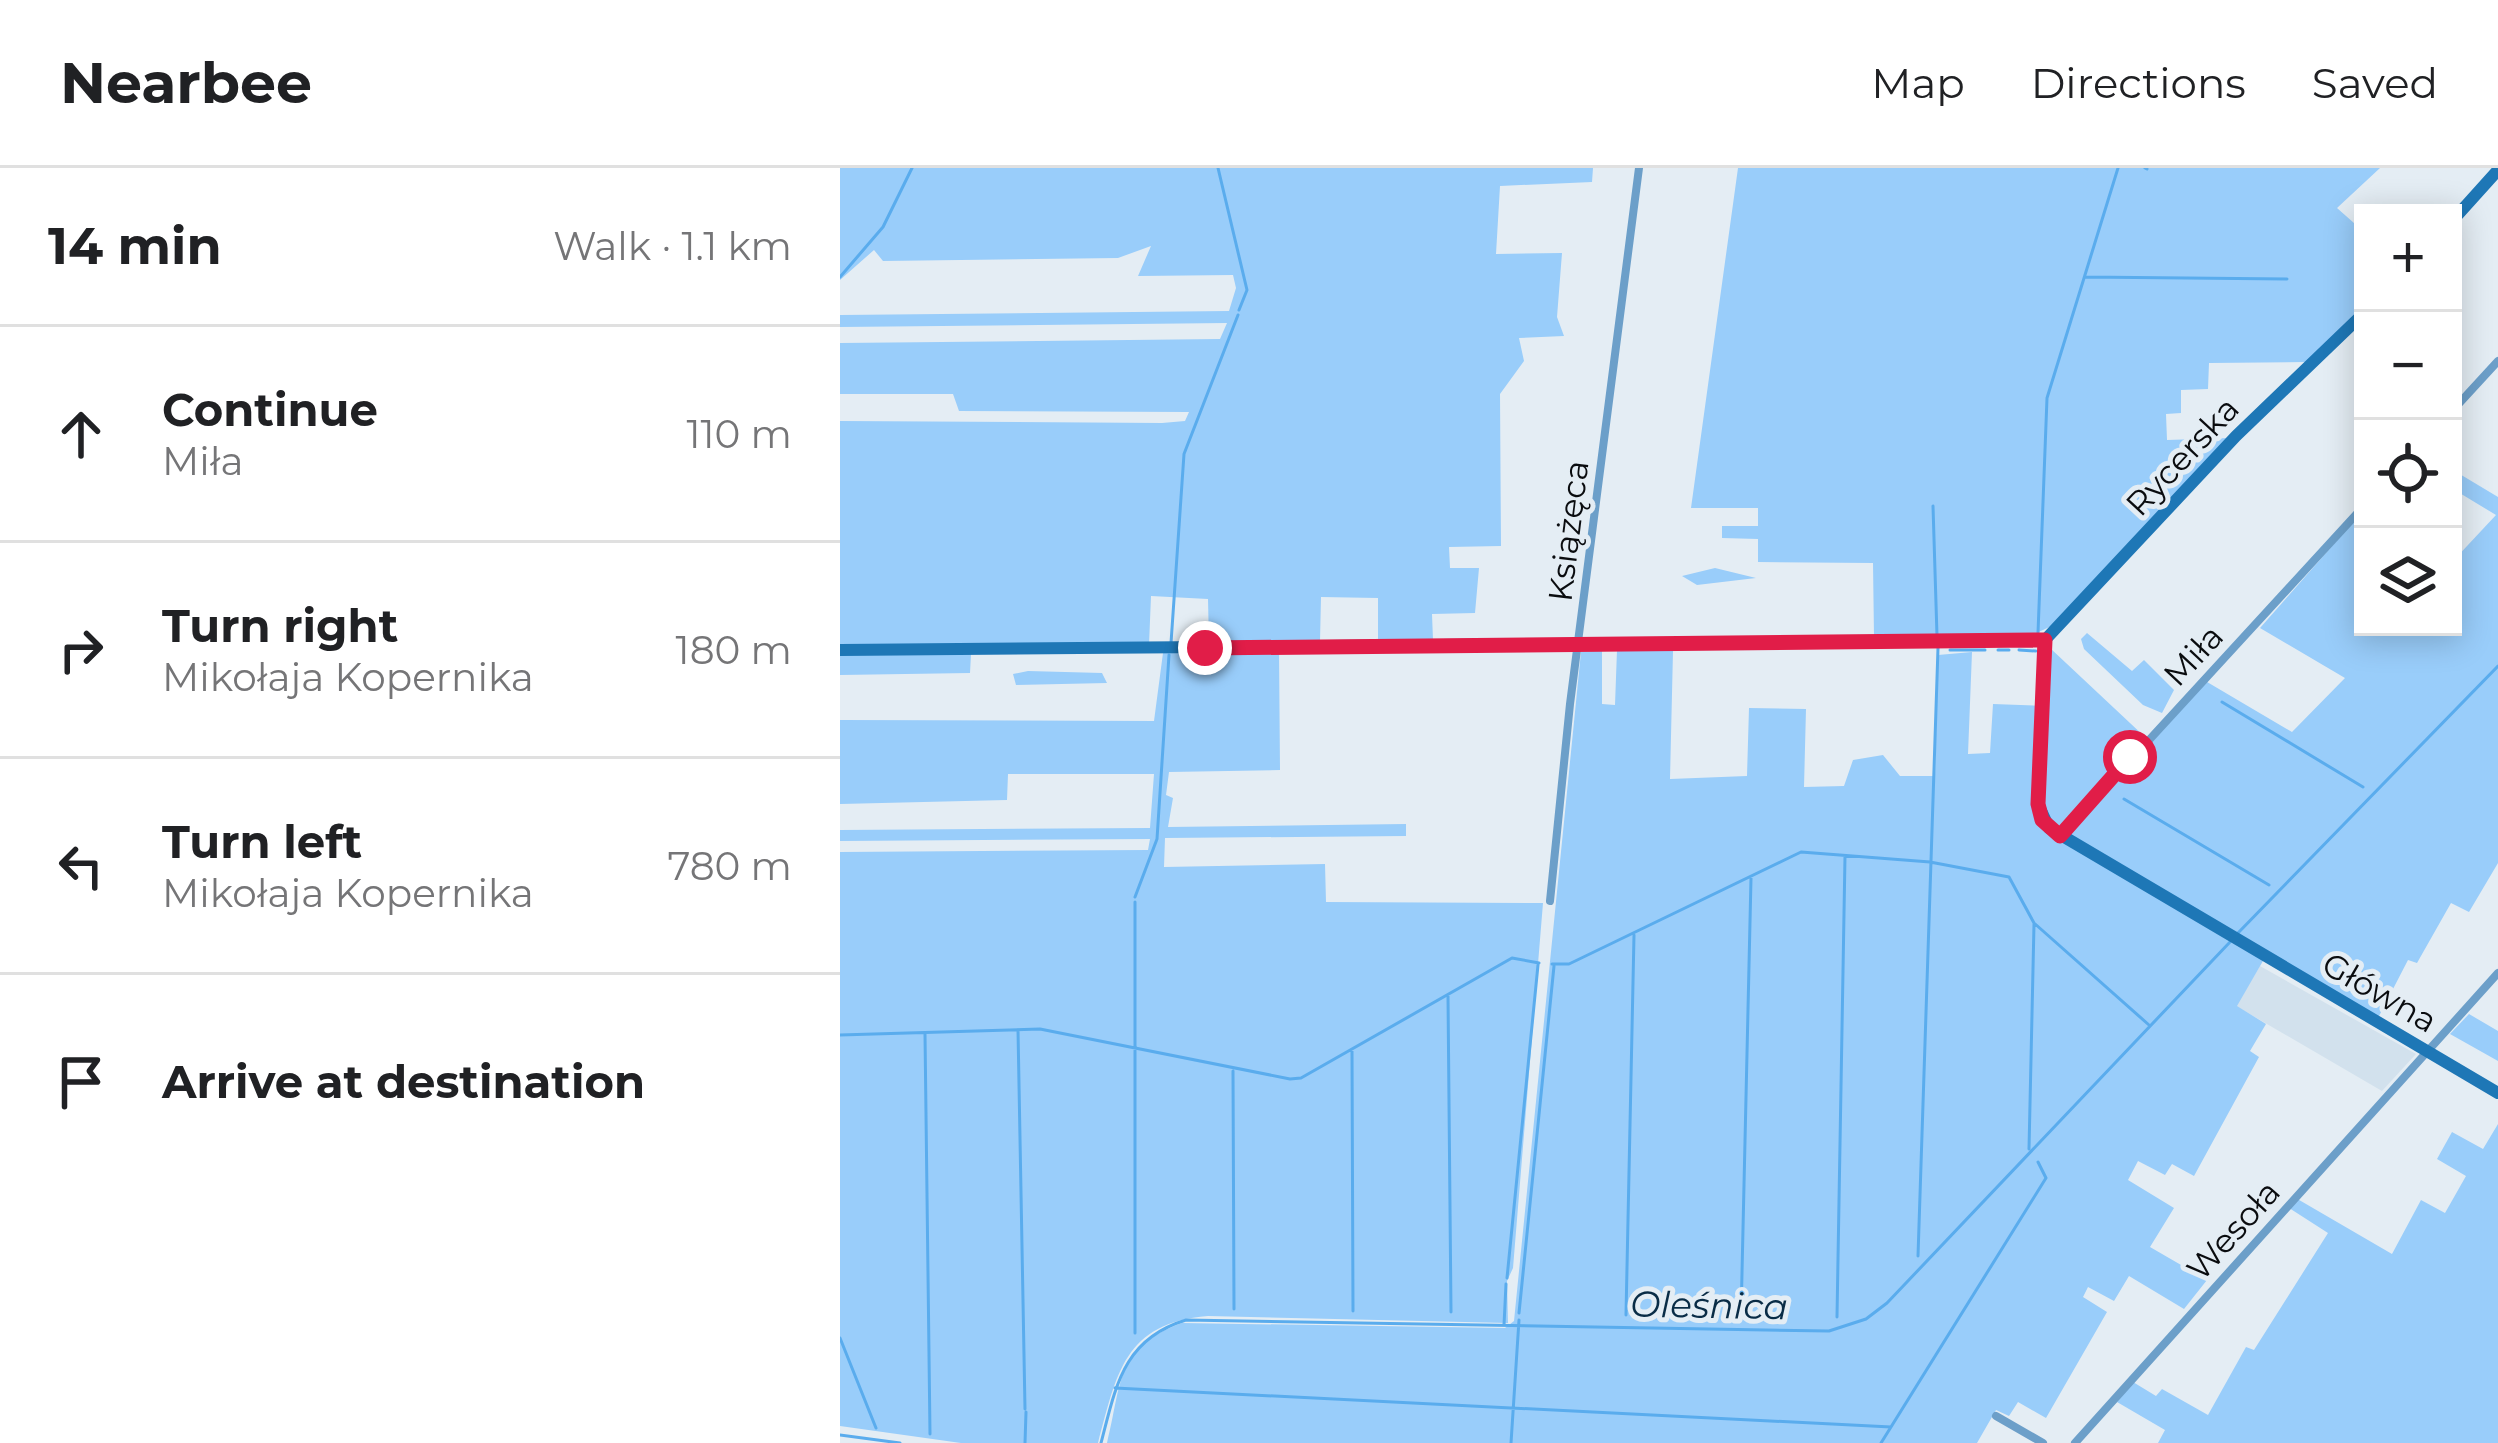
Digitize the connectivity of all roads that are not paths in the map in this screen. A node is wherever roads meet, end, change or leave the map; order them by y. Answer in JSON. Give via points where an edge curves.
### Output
{"nodes":[{"id":1,"x":1639,"y":168,"type":"edge"},
{"id":2,"x":2498,"y":170,"type":"edge"},
{"id":3,"x":2462,"y":210,"type":"edge"},
{"id":4,"x":2354,"y":323,"type":"edge"},
{"id":5,"x":2498,"y":361,"type":"edge"},
{"id":6,"x":2462,"y":400,"type":"edge"},
{"id":7,"x":2354,"y":517,"type":"edge"},
{"id":8,"x":2045,"y":640,"type":"junction"},
{"id":9,"x":1578,"y":645,"type":"junction"},
{"id":10,"x":840,"y":650,"type":"edge"},
{"id":11,"x":2060,"y":836,"type":"junction"},
{"id":12,"x":1550,"y":901,"type":"dead end"},
{"id":13,"x":2498,"y":974,"type":"edge"},
{"id":14,"x":2428,"y":1051,"type":"junction"},
{"id":15,"x":2498,"y":1093,"type":"edge"},
{"id":16,"x":1996,"y":1415,"type":"dead end"},
{"id":17,"x":2043,"y":1443,"type":"edge"},
{"id":18,"x":2075,"y":1443,"type":"edge"}],
"edges":[{"from":1,"to":9,"type":"street","name":"Książęca"},
{"from":2,"to":3,"type":"street"},
{"from":4,"to":8,"type":"street","name":"Rycerska"},
{"from":5,"to":6,"type":"street"},
{"from":7,"to":11,"type":"street","name":"Miła"},
{"from":8,"to":9,"type":"street"},
{"from":8,"to":11,"type":"street","via":[[2038,804]]},
{"from":9,"to":10,"type":"street"},
{"from":9,"to":12,"type":"street","name":"Książęca"},
{"from":11,"to":14,"type":"street","name":"Główna"},
{"from":13,"to":14,"type":"street","name":"Wesoła"},
{"from":14,"to":15,"type":"street","name":"Główna"},
{"from":14,"to":18,"type":"street","name":"Wesoła"},
{"from":16,"to":17,"type":"street"}]}
